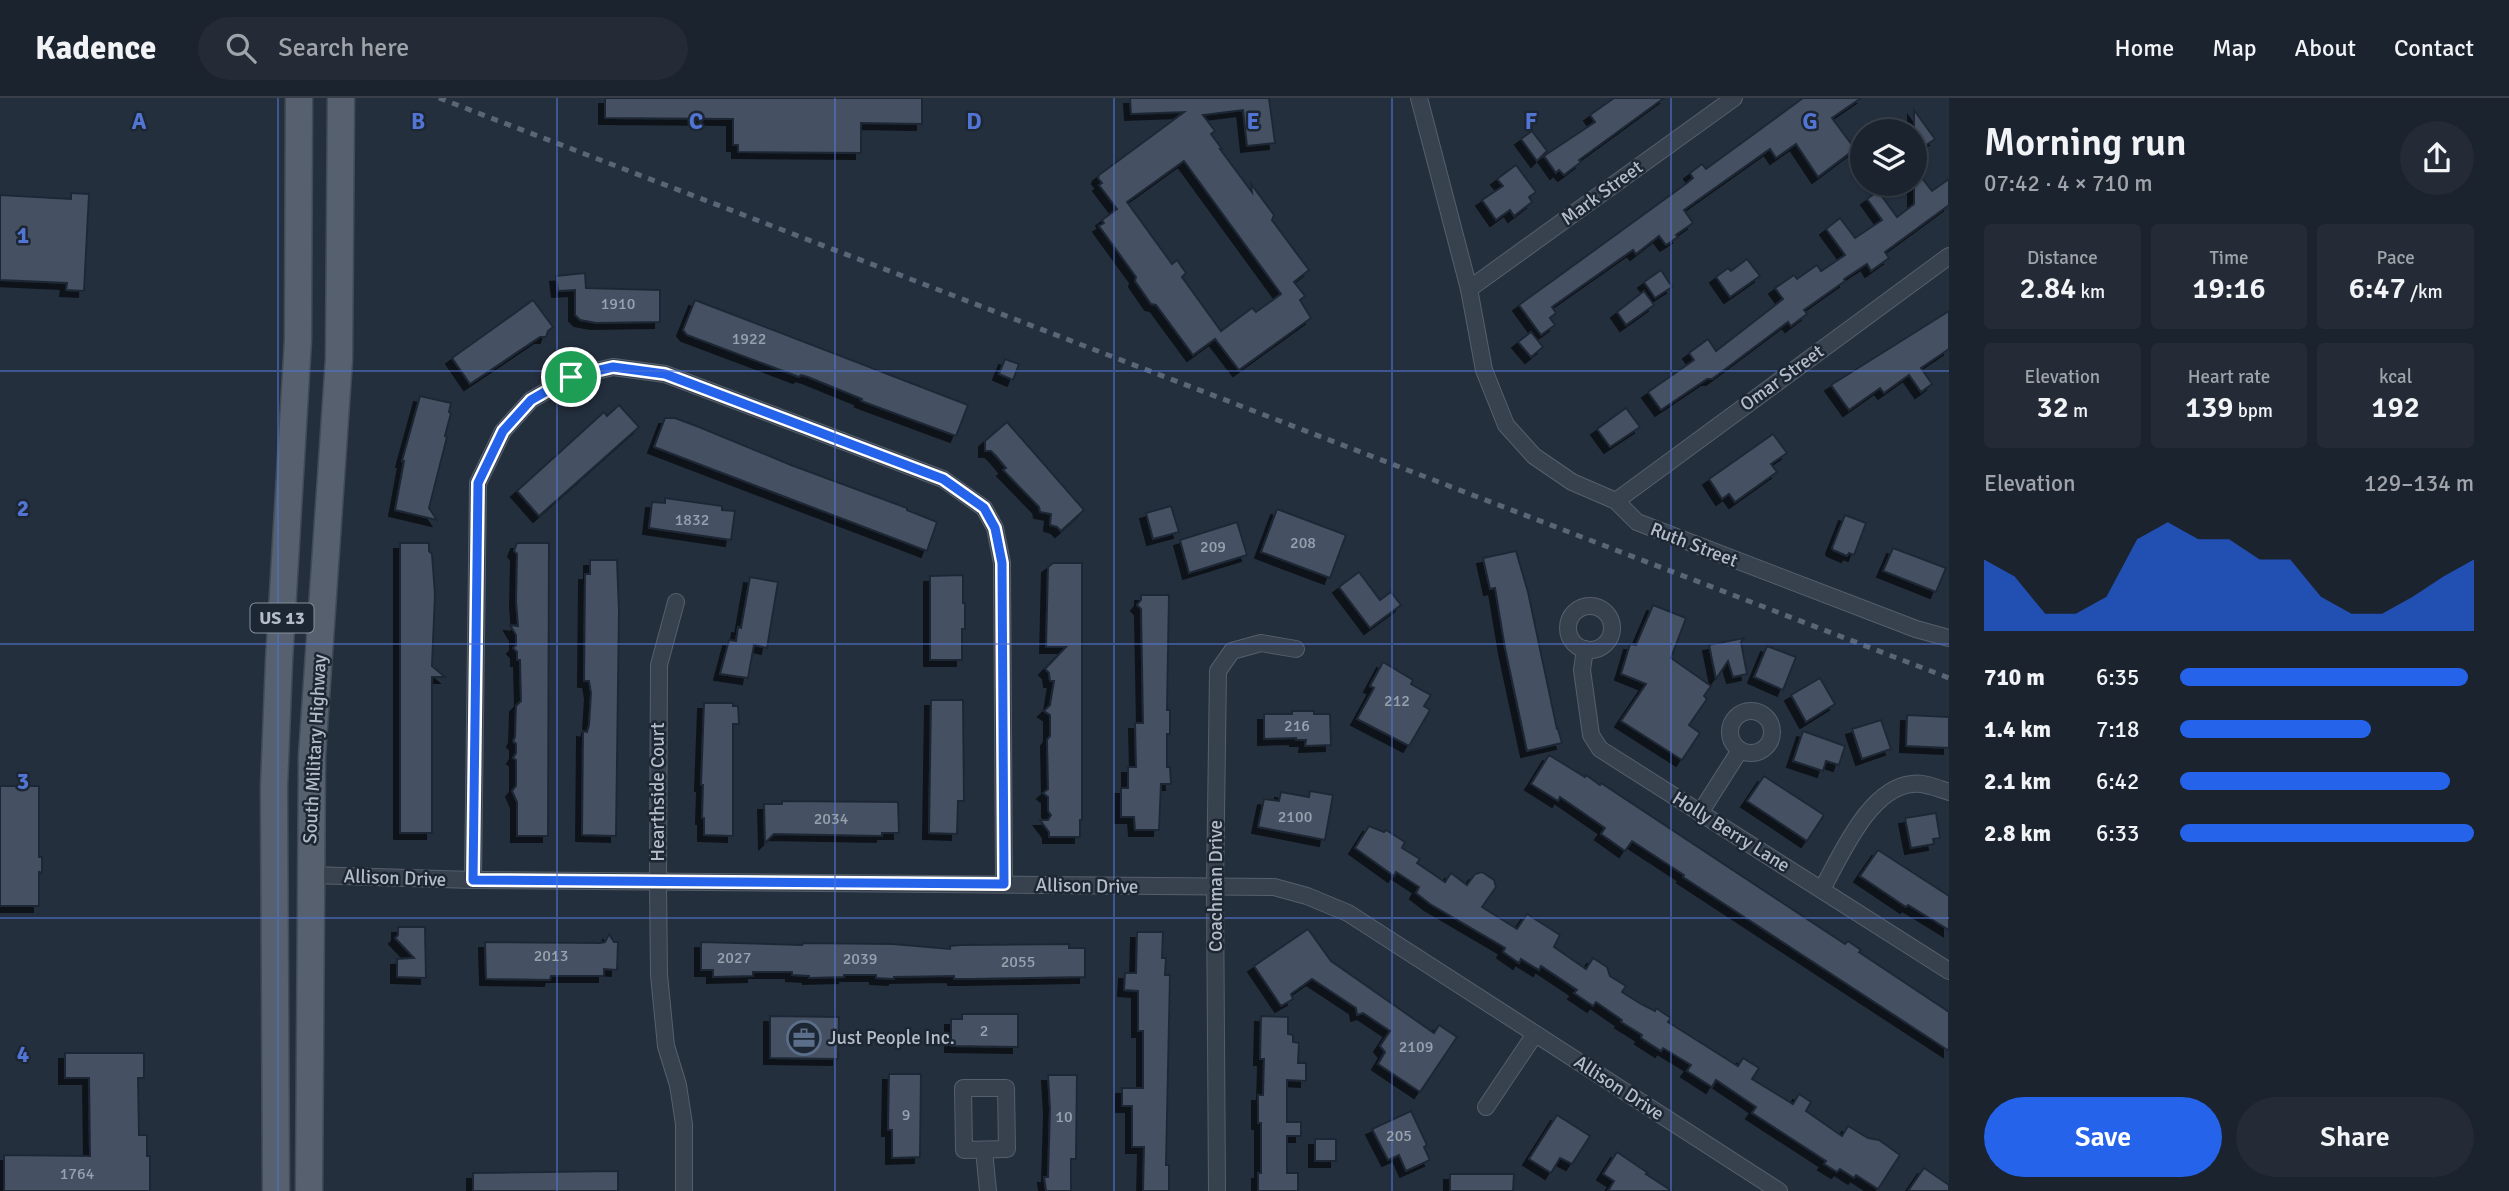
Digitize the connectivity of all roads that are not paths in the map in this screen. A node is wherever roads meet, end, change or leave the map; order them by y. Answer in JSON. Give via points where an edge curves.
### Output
{"nodes":[{"id":1,"x":299,"y":98,"type":"edge"},
{"id":2,"x":1419,"y":98,"type":"edge"},
{"id":3,"x":1734,"y":98,"type":"edge"},
{"id":4,"x":341,"y":106,"type":"edge"},
{"id":5,"x":1949,"y":256,"type":"edge"},
{"id":6,"x":1469,"y":289,"type":"junction"},
{"id":7,"x":1616,"y":501,"type":"junction"},
{"id":8,"x":676,"y":602,"type":"dead end"},
{"id":9,"x":1949,"y":638,"type":"edge"},
{"id":10,"x":1296,"y":649,"type":"dead end"},
{"id":11,"x":1585,"y":649,"type":"dead end"},
{"id":12,"x":1740,"y":750,"type":"dead end"},
{"id":13,"x":1949,"y":792,"type":"edge"},
{"id":14,"x":1700,"y":813,"type":"junction"},
{"id":15,"x":310,"y":875,"type":"junction"},
{"id":16,"x":473,"y":880,"type":"junction"},
{"id":17,"x":658,"y":882,"type":"junction"},
{"id":18,"x":1004,"y":884,"type":"junction"},
{"id":19,"x":1215,"y":888,"type":"junction"},
{"id":20,"x":1822,"y":889,"type":"junction"},
{"id":21,"x":1949,"y":971,"type":"edge"},
{"id":22,"x":1535,"y":1034,"type":"junction"},
{"id":23,"x":1486,"y":1107,"type":"dead end"},
{"id":24,"x":985,"y":1150,"type":"junction"},
{"id":25,"x":276,"y":1191,"type":"edge"},
{"id":26,"x":309,"y":1191,"type":"edge"},
{"id":27,"x":684,"y":1191,"type":"edge"},
{"id":28,"x":988,"y":1191,"type":"edge"},
{"id":29,"x":1217,"y":1191,"type":"edge"},
{"id":30,"x":1779,"y":1191,"type":"edge"}],
"edges":[{"from":1,"to":25,"type":"main road","name":"South Military Highway","number":"US 13","via":[[298,340],[274,788]]},
{"from":2,"to":6,"type":"street","name":"Ruth Street"},
{"from":3,"to":6,"type":"street","name":"Mark Street"},
{"from":4,"to":15,"type":"main road","name":"South Military Highway","number":"US 13","via":[[339,359],[312,756]]},
{"from":5,"to":7,"type":"street","name":"Omar Street"},
{"from":6,"to":7,"type":"street","name":"Ruth Street","via":[[1484,370],[1506,425],[1534,456],[1572,482]]},
{"from":7,"to":9,"type":"street","name":"Ruth Street","via":[[1637,522],[1682,541]]},
{"from":8,"to":17,"type":"street","name":"Hearthside Court","via":[[659,665]]},
{"from":10,"to":19,"type":"street","name":"Coachman Drive","via":[[1261,643],[1232,650],[1218,671]]},
{"from":11,"to":14,"type":"street","name":"Holly Berry Lane","via":[[1582,670],[1591,735],[1600,749]]},
{"from":12,"to":14,"type":"street"},
{"from":13,"to":20,"type":"street","via":[[1915,783],[1887,792],[1860,824]]},
{"from":14,"to":20,"type":"street","name":"Holly Berry Lane"},
{"from":15,"to":16,"type":"street","name":"Allison Drive"},
{"from":15,"to":26,"type":"main road","name":"South Military Highway","number":"US 13"},
{"from":16,"to":17,"type":"street","name":"Allison Drive"},
{"from":16,"to":18,"type":"street","via":[[478,483],[503,431],[531,400],[571,377],[613,367],[665,374],[930,474],[984,508],[995,528],[1002,563]]},
{"from":17,"to":18,"type":"street","name":"Allison Drive"},
{"from":17,"to":27,"type":"street","name":"Hearthside Court","via":[[659,975],[666,1046],[684,1124]]},
{"from":18,"to":19,"type":"street","name":"Allison Drive"},
{"from":19,"to":22,"type":"street","name":"Allison Drive","via":[[1274,887],[1348,913]]},
{"from":19,"to":29,"type":"street","name":"Coachman Drive"},
{"from":20,"to":21,"type":"street","name":"Holly Berry Lane"},
{"from":22,"to":23,"type":"street"},
{"from":22,"to":30,"type":"street","name":"Allison Drive"},
{"from":24,"to":24,"type":"street","via":[[964,1150],[964,1088],[1006,1088],[1007,1149]]},
{"from":24,"to":28,"type":"street"}]}
